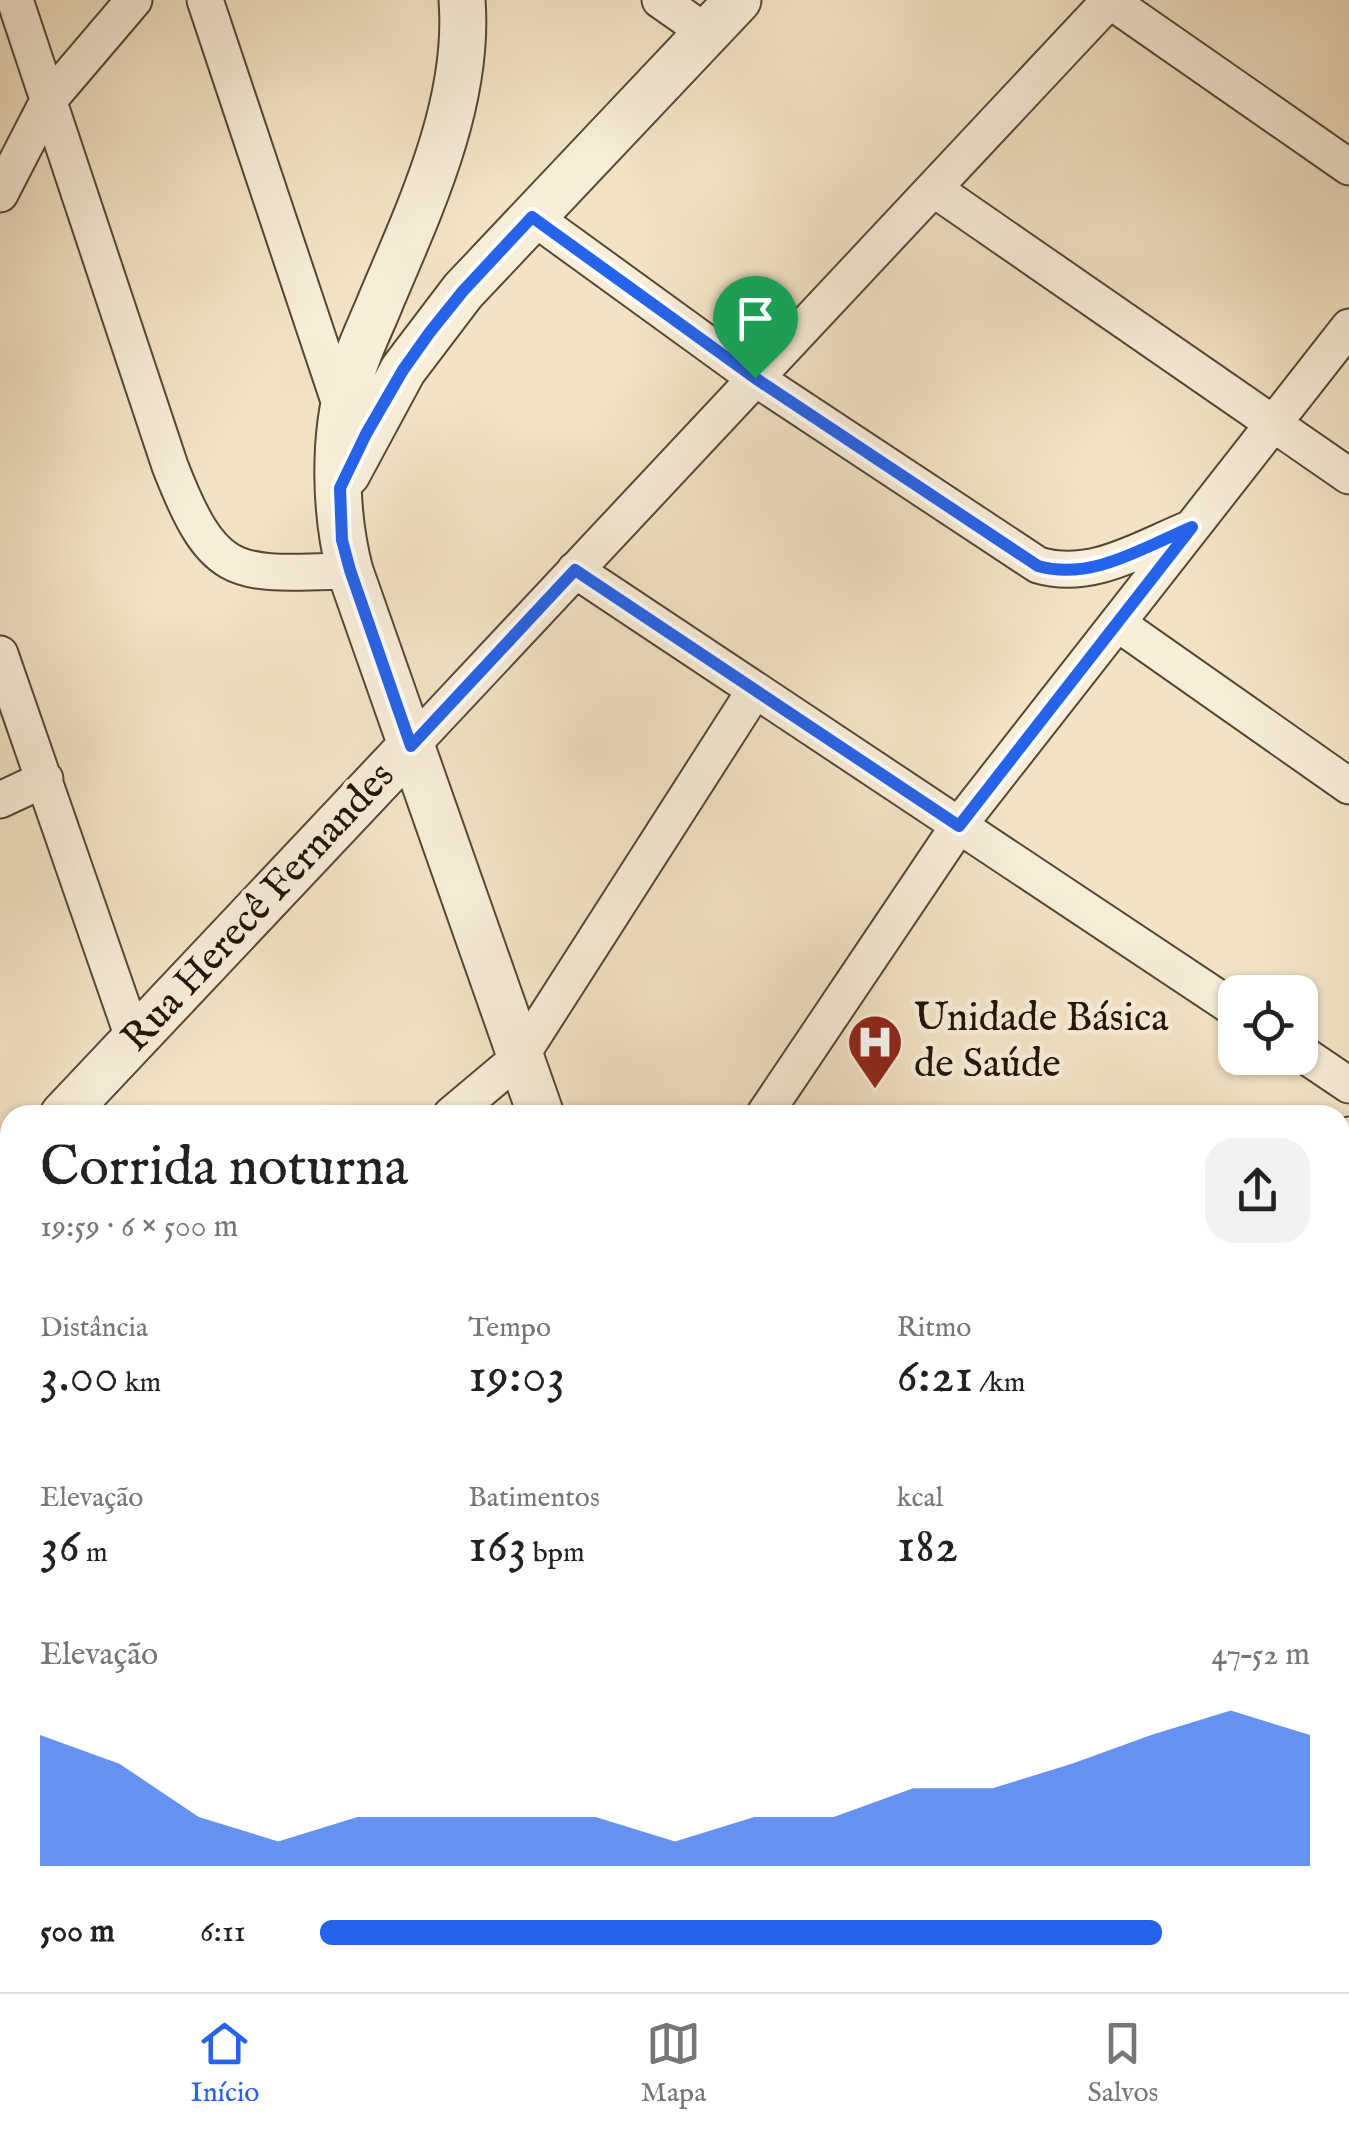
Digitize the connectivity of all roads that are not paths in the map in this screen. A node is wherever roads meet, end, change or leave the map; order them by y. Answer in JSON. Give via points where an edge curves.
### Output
{"nodes":[{"id":1,"x":15,"y":0,"type":"edge"},
{"id":2,"x":134,"y":0,"type":"edge"},
{"id":3,"x":205,"y":0,"type":"edge"},
{"id":4,"x":462,"y":0,"type":"edge"},
{"id":5,"x":660,"y":0,"type":"edge"},
{"id":6,"x":738,"y":0,"type":"edge"},
{"id":7,"x":1110,"y":0,"type":"edge"},
{"id":8,"x":707,"y":33,"type":"junction"},
{"id":9,"x":48,"y":101,"type":"junction"},
{"id":10,"x":1349,"y":167,"type":"edge"},
{"id":11,"x":934,"y":189,"type":"junction"},
{"id":12,"x":0,"y":194,"type":"edge"},
{"id":13,"x":532,"y":217,"type":"junction"},
{"id":14,"x":1349,"y":326,"type":"edge"},
{"id":15,"x":755,"y":378,"type":"junction"},
{"id":16,"x":342,"y":410,"type":"junction"},
{"id":17,"x":1273,"y":424,"type":"junction"},
{"id":18,"x":1349,"y":476,"type":"edge"},
{"id":19,"x":340,"y":488,"type":"junction"},
{"id":20,"x":1192,"y":527,"type":"junction"},
{"id":21,"x":350,"y":570,"type":"junction"},
{"id":22,"x":575,"y":570,"type":"junction"},
{"id":23,"x":1117,"y":623,"type":"junction"},
{"id":24,"x":0,"y":654,"type":"edge"},
{"id":25,"x":755,"y":690,"type":"junction"},
{"id":26,"x":411,"y":746,"type":"junction"},
{"id":27,"x":44,"y":779,"type":"junction"},
{"id":28,"x":1349,"y":786,"type":"edge"},
{"id":29,"x":0,"y":800,"type":"edge"},
{"id":30,"x":959,"y":826,"type":"junction"},
{"id":31,"x":1218,"y":998,"type":"edge"},
{"id":32,"x":134,"y":1040,"type":"junction"},
{"id":33,"x":520,"y":1057,"type":"junction"},
{"id":34,"x":1318,"y":1064,"type":"edge"},
{"id":35,"x":1349,"y":1085,"type":"edge"},
{"id":36,"x":72,"y":1105,"type":"edge"},
{"id":37,"x":462,"y":1105,"type":"edge"},
{"id":38,"x":537,"y":1105,"type":"edge"},
{"id":39,"x":771,"y":1105,"type":"edge"}],
"edges":[{"from":1,"to":9,"type":"street"},
{"from":2,"to":9,"type":"street"},
{"from":3,"to":16,"type":"street"},
{"from":4,"to":16,"type":"street","via":[[462,56],[443,138]]},
{"from":5,"to":8,"type":"street"},
{"from":6,"to":8,"type":"street"},
{"from":7,"to":10,"type":"street"},
{"from":7,"to":11,"type":"street","name":"Rua Herecê Fernandes"},
{"from":8,"to":13,"type":"street"},
{"from":9,"to":12,"type":"street"},
{"from":9,"to":21,"type":"street","via":[[170,466],[202,534],[242,569]]},
{"from":11,"to":15,"type":"street","name":"Rua Herecê Fernandes"},
{"from":11,"to":17,"type":"street"},
{"from":13,"to":15,"type":"street"},
{"from":13,"to":19,"type":"street","via":[[463,291],[403,370]]},
{"from":14,"to":17,"type":"street"},
{"from":15,"to":20,"type":"street","via":[[1038,566],[1083,571]]},
{"from":15,"to":22,"type":"street","name":"Rua Herecê Fernandes"},
{"from":16,"to":19,"type":"street"},
{"from":17,"to":18,"type":"street"},
{"from":17,"to":20,"type":"street"},
{"from":19,"to":21,"type":"street"},
{"from":20,"to":23,"type":"street"},
{"from":21,"to":26,"type":"street"},
{"from":22,"to":25,"type":"street"},
{"from":22,"to":26,"type":"street","name":"Rua Herecê Fernandes"},
{"from":23,"to":28,"type":"street"},
{"from":23,"to":30,"type":"street"},
{"from":24,"to":27,"type":"street"},
{"from":25,"to":30,"type":"street"},
{"from":25,"to":33,"type":"street"},
{"from":26,"to":32,"type":"street","name":"Rua Herecê Fernandes"},
{"from":26,"to":33,"type":"street"},
{"from":27,"to":29,"type":"street"},
{"from":27,"to":32,"type":"street"},
{"from":30,"to":31,"type":"street"},
{"from":30,"to":39,"type":"street"},
{"from":32,"to":36,"type":"street","name":"Rua Herecê Fernandes"},
{"from":33,"to":37,"type":"street"},
{"from":33,"to":38,"type":"street"},
{"from":34,"to":35,"type":"street"}]}
